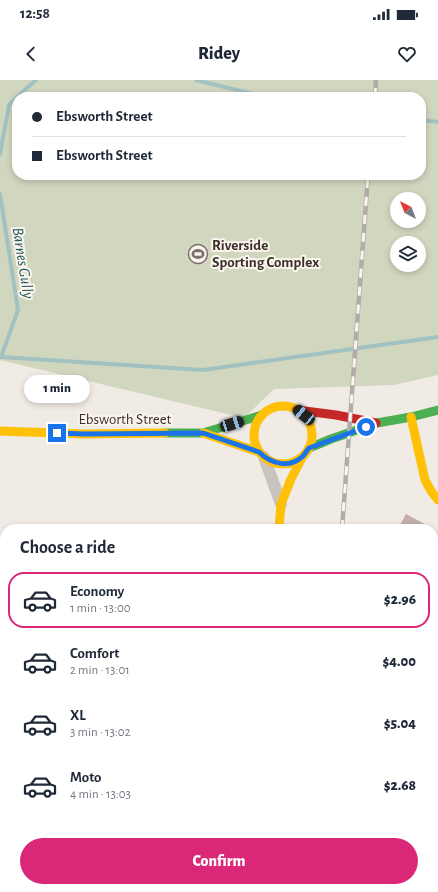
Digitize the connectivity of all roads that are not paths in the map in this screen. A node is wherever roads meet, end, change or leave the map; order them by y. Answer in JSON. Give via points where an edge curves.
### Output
{"nodes":[{"id":1,"x":297,"y":410,"type":"junction"},
{"id":2,"x":438,"y":410,"type":"edge"},
{"id":3,"x":262,"y":415,"type":"junction"},
{"id":4,"x":411,"y":417,"type":"junction"},
{"id":5,"x":377,"y":423,"type":"junction"},
{"id":6,"x":0,"y":431,"type":"edge"},
{"id":7,"x":203,"y":433,"type":"junction"},
{"id":8,"x":309,"y":448,"type":"junction"},
{"id":9,"x":262,"y":455,"type":"junction"},
{"id":10,"x":303,"y":456,"type":"junction"},
{"id":11,"x":438,"y":500,"type":"edge"},
{"id":12,"x":281,"y":504,"type":"junction"},
{"id":13,"x":279,"y":524,"type":"edge"}],
"edges":[{"from":1,"to":3,"type":"street","via":[[279,406]]},
{"from":1,"to":5,"type":"street"},
{"from":1,"to":8,"type":"street","via":[[307,419],[312,431]]},
{"from":2,"to":4,"type":"street"},
{"from":3,"to":7,"type":"street","name":"Ebsworth Street"},
{"from":3,"to":9,"type":"street","via":[[254,429],[254,437],[255,445]]},
{"from":4,"to":5,"type":"street"},
{"from":4,"to":11,"type":"street","via":[[426,480]]},
{"from":5,"to":8,"type":"street"},
{"from":6,"to":7,"type":"street","name":"Ebsworth Street","via":[[84,434]]},
{"from":7,"to":9,"type":"street","name":"Ebsworth Street"},
{"from":8,"to":10,"type":"street"},
{"from":9,"to":10,"type":"street","via":[[279,464],[296,461]]},
{"from":9,"to":12,"type":"street"},
{"from":10,"to":12,"type":"street"},
{"from":12,"to":13,"type":"street"}]}
